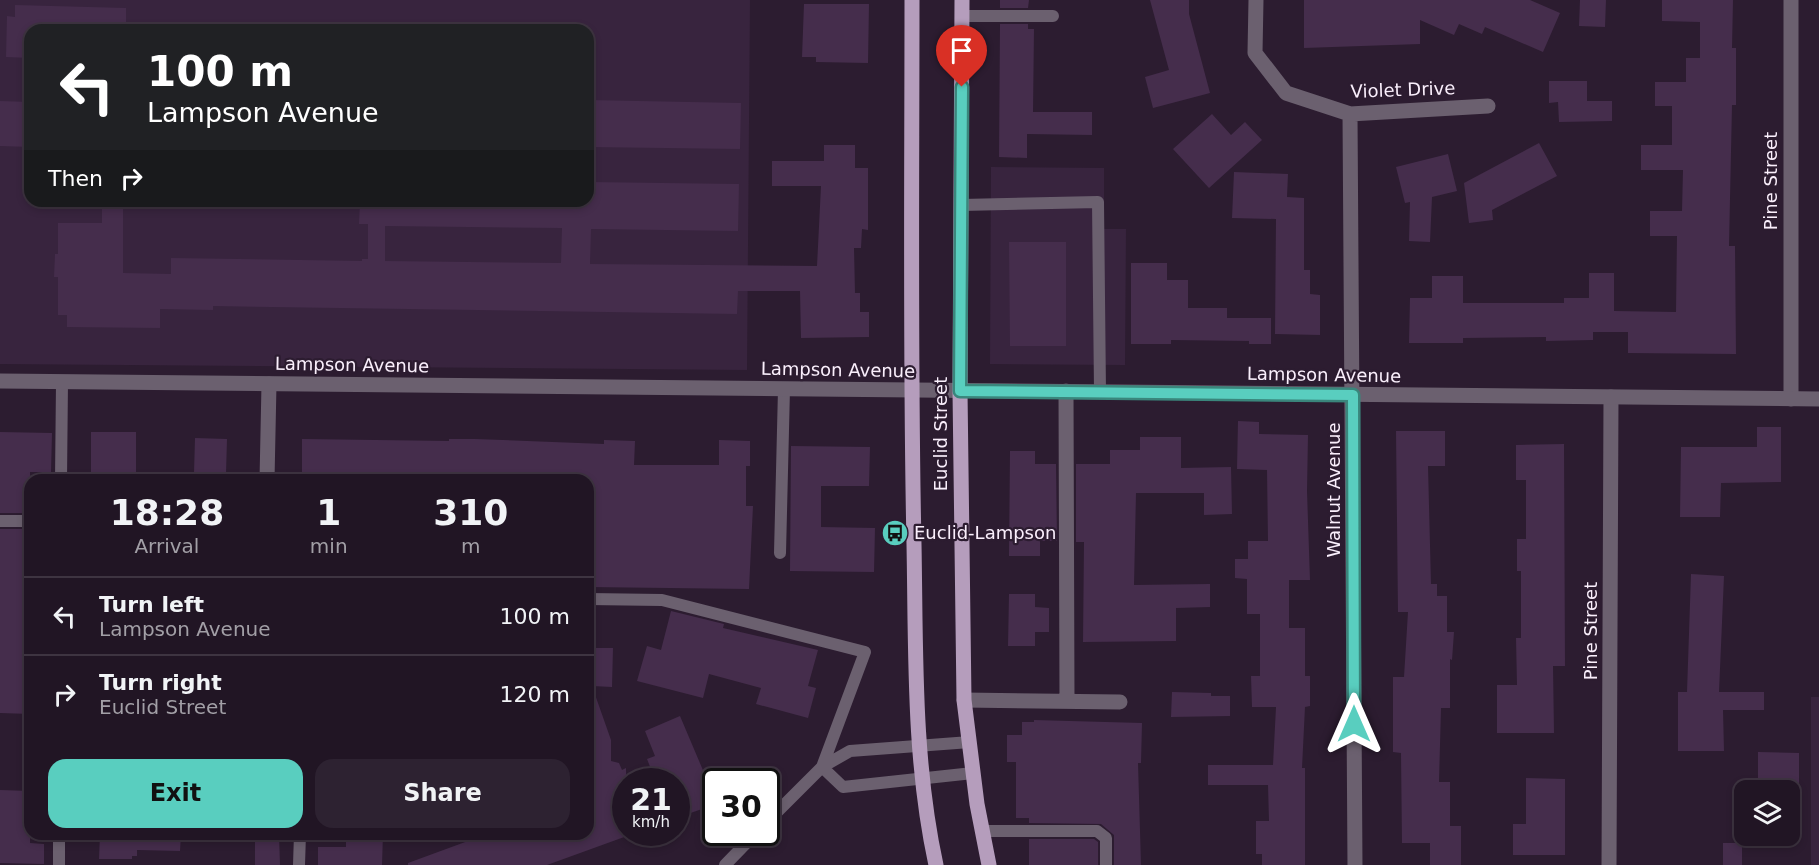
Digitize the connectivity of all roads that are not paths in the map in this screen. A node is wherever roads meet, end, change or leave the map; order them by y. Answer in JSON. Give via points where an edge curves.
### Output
{"nodes":[{"id":1,"x":912,"y":0,"type":"edge"},
{"id":2,"x":962,"y":0,"type":"edge"},
{"id":3,"x":1256,"y":0,"type":"edge"},
{"id":4,"x":1791,"y":0,"type":"edge"},
{"id":5,"x":962,"y":16,"type":"junction"},
{"id":6,"x":1053,"y":16,"type":"dead end"},
{"id":7,"x":1488,"y":106,"type":"dead end"},
{"id":8,"x":1350,"y":114,"type":"junction"},
{"id":9,"x":961,"y":205,"type":"junction"},
{"id":10,"x":0,"y":381,"type":"edge"},
{"id":11,"x":62,"y":382,"type":"junction"},
{"id":12,"x":269,"y":384,"type":"junction"},
{"id":13,"x":784,"y":389,"type":"junction"},
{"id":14,"x":911,"y":390,"type":"junction"},
{"id":15,"x":960,"y":391,"type":"junction"},
{"id":16,"x":1066,"y":392,"type":"junction"},
{"id":17,"x":1100,"y":392,"type":"junction"},
{"id":18,"x":1353,"y":395,"type":"junction"},
{"id":19,"x":1611,"y":397,"type":"junction"},
{"id":20,"x":1791,"y":399,"type":"junction"},
{"id":21,"x":1819,"y":399,"type":"edge"},
{"id":22,"x":61,"y":474,"type":"edge"},
{"id":23,"x":267,"y":474,"type":"edge"},
{"id":24,"x":0,"y":520,"type":"edge"},
{"id":25,"x":24,"y":521,"type":"edge"},
{"id":26,"x":780,"y":553,"type":"dead end"},
{"id":27,"x":594,"y":599,"type":"edge"},
{"id":28,"x":964,"y":700,"type":"junction"},
{"id":29,"x":1066,"y":701,"type":"junction"},
{"id":30,"x":1120,"y":702,"type":"dead end"},
{"id":31,"x":970,"y":742,"type":"junction"},
{"id":32,"x":920,"y":747,"type":"junction"},
{"id":33,"x":822,"y":768,"type":"junction"},
{"id":34,"x":973,"y":773,"type":"junction"},
{"id":35,"x":923,"y":779,"type":"junction"},
{"id":36,"x":780,"y":809,"type":"edge"},
{"id":37,"x":982,"y":831,"type":"junction"},
{"id":38,"x":59,"y":840,"type":"edge"},
{"id":39,"x":300,"y":840,"type":"edge"},
{"id":40,"x":743,"y":846,"type":"edge"},
{"id":41,"x":59,"y":865,"type":"edge"},
{"id":42,"x":299,"y":865,"type":"edge"},
{"id":43,"x":725,"y":865,"type":"edge"},
{"id":44,"x":936,"y":865,"type":"edge"},
{"id":45,"x":989,"y":865,"type":"edge"},
{"id":46,"x":1106,"y":865,"type":"edge"},
{"id":47,"x":1355,"y":865,"type":"edge"},
{"id":48,"x":1609,"y":865,"type":"edge"}],
"edges":[{"from":1,"to":14,"type":"main road","name":"Euclid Street"},
{"from":2,"to":5,"type":"main road","name":"Euclid Street"},
{"from":3,"to":8,"type":"street","name":"Violet Drive","via":[[1255,53],[1286,93]]},
{"from":4,"to":20,"type":"street","name":"Pine Street"},
{"from":5,"to":6,"type":"lane"},
{"from":5,"to":9,"type":"main road","name":"Euclid Street"},
{"from":7,"to":8,"type":"street","name":"Violet Drive"},
{"from":8,"to":18,"type":"street","name":"Walnut Avenue"},
{"from":9,"to":15,"type":"main road","name":"Euclid Street"},
{"from":9,"to":17,"type":"lane","via":[[1098,202]]},
{"from":10,"to":11,"type":"street","name":"Lampson Avenue"},
{"from":11,"to":12,"type":"street","name":"Lampson Avenue"},
{"from":11,"to":22,"type":"lane"},
{"from":12,"to":13,"type":"street","name":"Lampson Avenue"},
{"from":12,"to":23,"type":"street"},
{"from":13,"to":14,"type":"street","name":"Lampson Avenue"},
{"from":13,"to":26,"type":"lane"},
{"from":14,"to":15,"type":"street","name":"Lampson Avenue"},
{"from":14,"to":32,"type":"main road","name":"Euclid Street","via":[[915,679]]},
{"from":15,"to":16,"type":"street","name":"Lampson Avenue"},
{"from":15,"to":28,"type":"main road","name":"Euclid Street"},
{"from":16,"to":17,"type":"street","name":"Lampson Avenue"},
{"from":16,"to":29,"type":"street"},
{"from":17,"to":18,"type":"street","name":"Lampson Avenue"},
{"from":18,"to":19,"type":"street","name":"Lampson Avenue"},
{"from":18,"to":47,"type":"street","name":"Walnut Avenue"},
{"from":19,"to":20,"type":"street","name":"Lampson Avenue"},
{"from":19,"to":48,"type":"street","name":"Pine Street"},
{"from":20,"to":21,"type":"street","name":"Lampson Avenue"},
{"from":24,"to":25,"type":"lane"},
{"from":27,"to":33,"type":"lane","via":[[662,600],[865,652]]},
{"from":28,"to":29,"type":"street"},
{"from":28,"to":31,"type":"main road","name":"Euclid Street"},
{"from":29,"to":30,"type":"street"},
{"from":31,"to":32,"type":"lane"},
{"from":31,"to":34,"type":"main road","name":"Euclid Street"},
{"from":32,"to":33,"type":"lane","via":[[850,751]]},
{"from":32,"to":35,"type":"main road","name":"Euclid Street"},
{"from":33,"to":35,"type":"lane","via":[[843,787]]},
{"from":33,"to":36,"type":"lane"},
{"from":34,"to":35,"type":"lane"},
{"from":34,"to":37,"type":"main road","name":"Euclid Street"},
{"from":35,"to":44,"type":"main road","name":"Euclid Street"},
{"from":37,"to":45,"type":"main road","name":"Euclid Street"},
{"from":37,"to":46,"type":"lane","via":[[1097,831],[1106,838]]},
{"from":38,"to":41,"type":"lane"},
{"from":39,"to":42,"type":"lane"},
{"from":40,"to":43,"type":"lane"}]}
